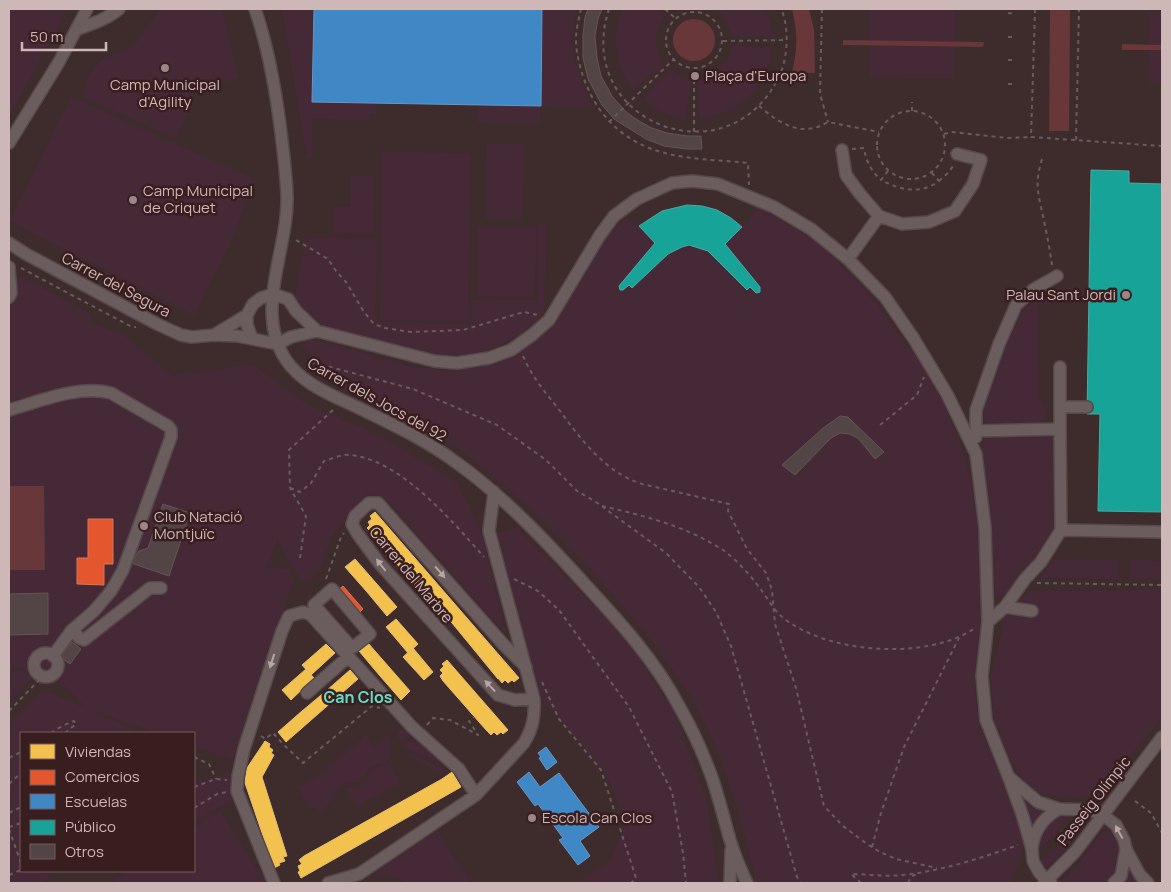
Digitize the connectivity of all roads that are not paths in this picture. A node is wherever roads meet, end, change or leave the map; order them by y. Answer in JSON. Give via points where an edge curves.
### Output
{"nodes":[{"id":1,"x":87,"y":9,"type":"edge"},
{"id":2,"x":119,"y":9,"type":"edge"},
{"id":3,"x":255,"y":9,"type":"edge"},
{"id":4,"x":264,"y":9,"type":"edge"},
{"id":5,"x":78,"y":29,"type":"junction"},
{"id":6,"x":265,"y":37,"type":"junction"},
{"id":7,"x":9,"y":143,"type":"edge"},
{"id":8,"x":842,"y":150,"type":"road end"},
{"id":9,"x":956,"y":157,"type":"road end"},
{"id":10,"x":879,"y":216,"type":"junction"},
{"id":11,"x":9,"y":243,"type":"edge"},
{"id":12,"x":848,"y":259,"type":"junction"},
{"id":13,"x":12,"y":267,"type":"edge"},
{"id":14,"x":1056,"y":277,"type":"road end"},
{"id":15,"x":273,"y":294,"type":"junction"},
{"id":16,"x":9,"y":297,"type":"edge"},
{"id":17,"x":296,"y":311,"type":"junction"},
{"id":18,"x":247,"y":315,"type":"junction"},
{"id":19,"x":317,"y":331,"type":"junction"},
{"id":20,"x":214,"y":335,"type":"junction"},
{"id":21,"x":291,"y":337,"type":"junction"},
{"id":22,"x":252,"y":338,"type":"junction"},
{"id":23,"x":278,"y":344,"type":"junction"},
{"id":24,"x":1060,"y":367,"type":"dead end"},
{"id":25,"x":1060,"y":407,"type":"junction"},
{"id":26,"x":1088,"y":407,"type":"dead end"},
{"id":27,"x":9,"y":410,"type":"edge"},
{"id":28,"x":1060,"y":429,"type":"junction"},
{"id":29,"x":976,"y":431,"type":"junction"},
{"id":30,"x":976,"y":454,"type":"junction"},
{"id":31,"x":494,"y":492,"type":"junction"},
{"id":32,"x":1061,"y":530,"type":"junction"},
{"id":33,"x":1162,"y":532,"type":"edge"},
{"id":34,"x":161,"y":588,"type":"dead end"},
{"id":35,"x":314,"y":604,"type":"joint"},
{"id":36,"x":1004,"y":608,"type":"junction"},
{"id":37,"x":1032,"y":611,"type":"dead end"},
{"id":38,"x":983,"y":624,"type":"junction"},
{"id":39,"x":73,"y":629,"type":"junction"},
{"id":40,"x":53,"y":656,"type":"junction"},
{"id":41,"x":348,"y":657,"type":"junction"},
{"id":42,"x":526,"y":667,"type":"junction"},
{"id":43,"x":307,"y":692,"type":"dead end"},
{"id":44,"x":534,"y":699,"type":"junction"},
{"id":45,"x":997,"y":707,"type":"dead end"},
{"id":46,"x":985,"y":708,"type":"junction"},
{"id":47,"x":1162,"y":737,"type":"edge"},
{"id":48,"x":1010,"y":778,"type":"junction"},
{"id":49,"x":476,"y":795,"type":"junction"},
{"id":50,"x":1059,"y":810,"type":"junction"},
{"id":51,"x":1103,"y":814,"type":"junction"},
{"id":52,"x":731,"y":843,"type":"junction"},
{"id":53,"x":1029,"y":846,"type":"junction"},
{"id":54,"x":1126,"y":850,"type":"junction"},
{"id":55,"x":1047,"y":882,"type":"edge"},
{"id":56,"x":274,"y":883,"type":"edge"},
{"id":57,"x":328,"y":883,"type":"edge"},
{"id":58,"x":730,"y":883,"type":"edge"},
{"id":59,"x":746,"y":883,"type":"edge"},
{"id":60,"x":1114,"y":883,"type":"edge"},
{"id":61,"x":1148,"y":883,"type":"edge"}],
"edges":[{"from":1,"to":5,"type":"street"},
{"from":2,"to":5,"type":"street"},
{"from":3,"to":6,"type":"street"},
{"from":4,"to":6,"type":"street"},
{"from":5,"to":7,"type":"street"},
{"from":6,"to":15,"type":"street","name":"Carrer dels Jocs del 92","via":[[279,116],[287,196]]},
{"from":8,"to":10,"type":"street","via":[[846,175]]},
{"from":9,"to":10,"type":"street","via":[[981,160],[973,184],[955,211],[929,222],[902,224]]},
{"from":10,"to":12,"type":"street"},
{"from":11,"to":20,"type":"street","name":"Carrer del Segura","via":[[181,335]]},
{"from":12,"to":19,"type":"street","via":[[811,229],[774,207],[718,184],[692,180],[672,183],[637,199],[614,216],[549,320],[512,350],[490,358],[457,363],[434,361]]},
{"from":12,"to":30,"type":"street","via":[[885,297],[914,339],[947,394]]},
{"from":13,"to":16,"type":"street"},
{"from":14,"to":29,"type":"street","via":[[1016,305],[976,410]]},
{"from":15,"to":17,"type":"street","via":[[288,299]]},
{"from":15,"to":18,"type":"street","name":"Carrer del Segura","via":[[253,304]]},
{"from":15,"to":23,"type":"street","name":"Carrer dels Jocs del 92","via":[[273,329]]},
{"from":17,"to":19,"type":"street"},
{"from":17,"to":21,"type":"street","via":[[298,324]]},
{"from":18,"to":20,"type":"street","name":"Carrer del Segura"},
{"from":18,"to":22,"type":"street"},
{"from":19,"to":21,"type":"street"},
{"from":20,"to":22,"type":"street","name":"Carrer del Segura"},
{"from":21,"to":23,"type":"street"},
{"from":22,"to":23,"type":"street","name":"Carrer del Segura"},
{"from":23,"to":31,"type":"street","name":"Carrer dels Jocs del 92","via":[[298,375],[411,433]]},
{"from":24,"to":25,"type":"street"},
{"from":25,"to":26,"type":"street"},
{"from":25,"to":28,"type":"street"},
{"from":27,"to":39,"type":"street","via":[[66,394],[101,390],[171,430],[123,570],[94,611]]},
{"from":28,"to":29,"type":"street"},
{"from":28,"to":32,"type":"street"},
{"from":29,"to":30,"type":"street"},
{"from":30,"to":38,"type":"street","via":[[985,527]]},
{"from":31,"to":42,"type":"street","via":[[489,531]]},
{"from":31,"to":52,"type":"street","name":"Carrer dels Jocs del 92","via":[[561,558],[651,662],[679,705],[711,773]]},
{"from":32,"to":33,"type":"street"},
{"from":32,"to":36,"type":"street","via":[[1041,562]]},
{"from":34,"to":39,"type":"street","via":[[150,588],[84,640]]},
{"from":35,"to":35,"type":"street","via":[[332,589],[370,634],[352,648]]},
{"from":36,"to":37,"type":"street"},
{"from":36,"to":38,"type":"street"},
{"from":38,"to":46,"type":"street"},
{"from":39,"to":40,"type":"street"},
{"from":40,"to":40,"type":"street","via":[[42,654],[35,661],[35,669],[43,676],[51,676],[56,670]]},
{"from":41,"to":43,"type":"street"},
{"from":41,"to":49,"type":"street","via":[[412,727],[459,769]]},
{"from":41,"to":56,"type":"street","one_way":true,"via":[[311,615],[302,612],[289,616],[244,749],[237,791]]},
{"from":42,"to":44,"type":"street"},
{"from":44,"to":42,"type":"street","name":"Carrer del Marbre","one_way":true,"via":[[515,700],[498,694],[378,563],[352,524],[355,516],[369,503],[378,503]]},
{"from":44,"to":49,"type":"street","via":[[535,718],[524,743]]},
{"from":45,"to":46,"type":"street"},
{"from":46,"to":48,"type":"street","via":[[986,720]]},
{"from":47,"to":51,"type":"street","name":"Passeig Olímpic"},
{"from":48,"to":50,"type":"street","via":[[1038,802]]},
{"from":48,"to":53,"type":"street"},
{"from":49,"to":57,"type":"street","via":[[352,877]]},
{"from":50,"to":51,"type":"street","via":[[1090,810]]},
{"from":50,"to":53,"type":"street","via":[[1038,827]]},
{"from":54,"to":51,"type":"street","one_way":true,"via":[[1116,825]]},
{"from":51,"to":55,"type":"street","name":"Passeig Olímpic"},
{"from":52,"to":58,"type":"street"},
{"from":52,"to":59,"type":"street"},
{"from":53,"to":55,"type":"street","via":[[1033,861]]},
{"from":54,"to":60,"type":"street","via":[[1120,876]]},
{"from":54,"to":61,"type":"street"}]}
